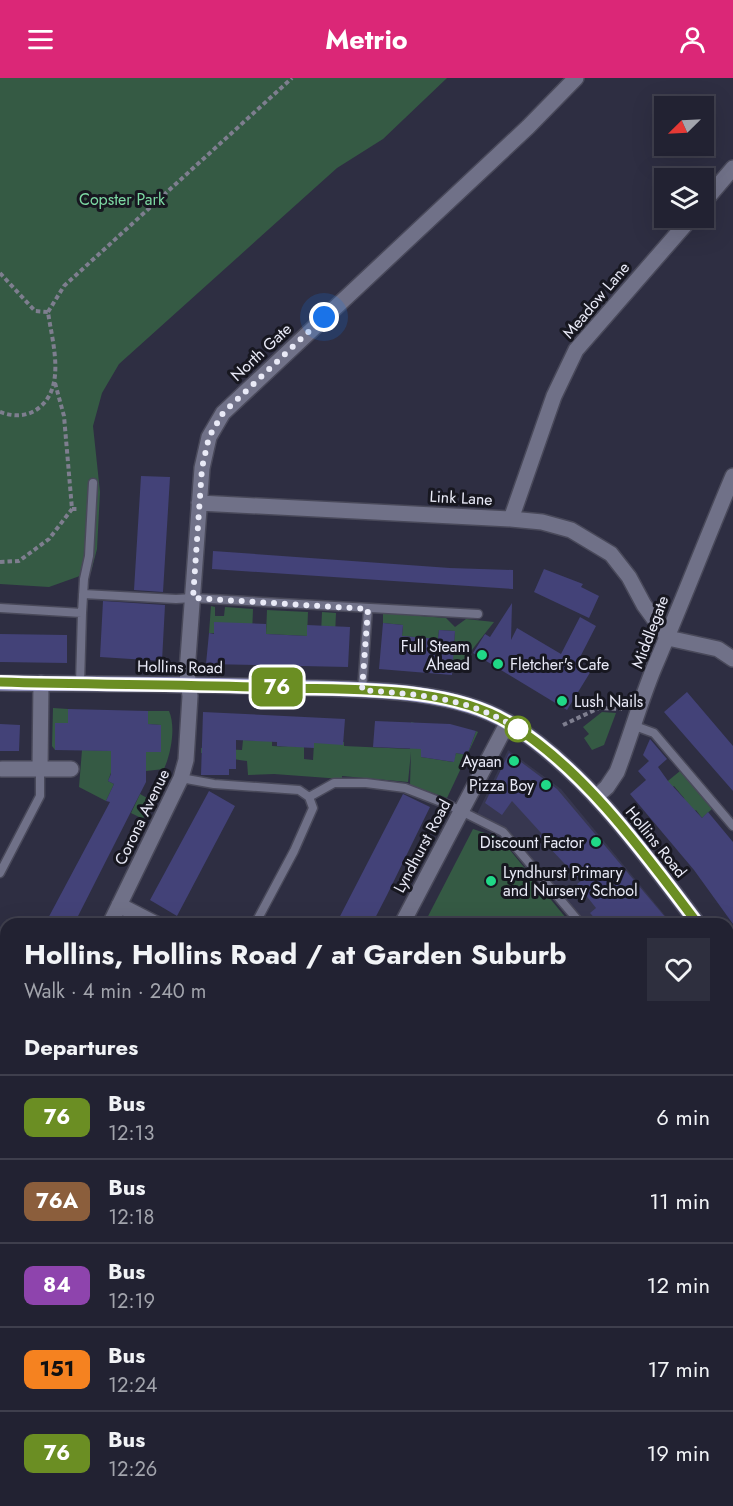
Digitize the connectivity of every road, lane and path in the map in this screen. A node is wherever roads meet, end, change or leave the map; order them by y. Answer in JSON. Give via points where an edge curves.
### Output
{"nodes":[{"id":1,"x":292,"y":78,"type":"edge"},
{"id":2,"x":576,"y":78,"type":"edge"},
{"id":3,"x":733,"y":168,"type":"edge"},
{"id":4,"x":714,"y":190,"type":"edge"},
{"id":5,"x":681,"y":228,"type":"edge"},
{"id":6,"x":0,"y":273,"type":"edge"},
{"id":7,"x":48,"y":312,"type":"junction"},
{"id":8,"x":54,"y":382,"type":"junction"},
{"id":9,"x":0,"y":412,"type":"edge"},
{"id":10,"x":733,"y":476,"type":"edge"},
{"id":11,"x":93,"y":483,"type":"dead end"},
{"id":12,"x":200,"y":503,"type":"junction"},
{"id":13,"x":72,"y":509,"type":"junction"},
{"id":14,"x":93,"y":509,"type":"junction"},
{"id":15,"x":511,"y":519,"type":"junction"},
{"id":16,"x":0,"y":561,"type":"edge"},
{"id":17,"x":83,"y":594,"type":"junction"},
{"id":18,"x":193,"y":598,"type":"junction"},
{"id":19,"x":0,"y":608,"type":"edge"},
{"id":20,"x":368,"y":609,"type":"junction"},
{"id":21,"x":82,"y":613,"type":"junction"},
{"id":22,"x":478,"y":614,"type":"dead end"},
{"id":23,"x":668,"y":638,"type":"junction"},
{"id":24,"x":733,"y":659,"type":"edge"},
{"id":25,"x":0,"y":682,"type":"edge"},
{"id":26,"x":41,"y":683,"type":"junction"},
{"id":27,"x":80,"y":684,"type":"junction"},
{"id":28,"x":189,"y":684,"type":"junction"},
{"id":29,"x":362,"y":690,"type":"junction"},
{"id":30,"x":623,"y":710,"type":"dead end"},
{"id":31,"x":508,"y":722,"type":"junction"},
{"id":32,"x":563,"y":725,"type":"dead end"},
{"id":33,"x":635,"y":726,"type":"junction"},
{"id":34,"x":2,"y":769,"type":"dead end"},
{"id":35,"x":40,"y":769,"type":"junction"},
{"id":36,"x":71,"y":769,"type":"dead end"},
{"id":37,"x":181,"y":778,"type":"junction"},
{"id":38,"x":309,"y":797,"type":"junction"},
{"id":39,"x":596,"y":797,"type":"junction"},
{"id":40,"x":461,"y":812,"type":"junction"},
{"id":41,"x":733,"y":826,"type":"edge"},
{"id":42,"x":0,"y":873,"type":"edge"},
{"id":43,"x":119,"y":905,"type":"junction"},
{"id":44,"x":113,"y":918,"type":"edge"},
{"id":45,"x":144,"y":918,"type":"edge"},
{"id":46,"x":258,"y":918,"type":"edge"},
{"id":47,"x":405,"y":918,"type":"edge"},
{"id":48,"x":576,"y":918,"type":"edge"},
{"id":49,"x":693,"y":918,"type":"edge"}],
"edges":[{"from":1,"to":7,"type":"path","via":[[64,286]]},
{"from":2,"to":12,"type":"street","name":"North Gate","via":[[223,413],[209,437]]},
{"from":3,"to":4,"type":"street"},
{"from":5,"to":15,"type":"street","name":"Meadow Lane","via":[[576,350],[554,396]]},
{"from":6,"to":7,"type":"path","via":[[35,311]]},
{"from":7,"to":8,"type":"path"},
{"from":8,"to":9,"type":"path","via":[[44,404],[32,414]]},
{"from":8,"to":13,"type":"path","via":[[64,416]]},
{"from":10,"to":23,"type":"street","name":"Middlegate"},
{"from":11,"to":14,"type":"lane"},
{"from":12,"to":15,"type":"street","name":"Link Lane"},
{"from":12,"to":18,"type":"street","name":"North Gate"},
{"from":13,"to":14,"type":"path"},
{"from":13,"to":16,"type":"path","via":[[49,539],[19,561]]},
{"from":14,"to":17,"type":"lane"},
{"from":15,"to":23,"type":"street","name":"Link Lane","via":[[571,530],[611,554]]},
{"from":17,"to":18,"type":"lane"},
{"from":17,"to":21,"type":"lane"},
{"from":18,"to":20,"type":"lane"},
{"from":18,"to":28,"type":"street","name":"North Gate"},
{"from":19,"to":21,"type":"lane"},
{"from":20,"to":22,"type":"lane"},
{"from":20,"to":29,"type":"lane"},
{"from":21,"to":27,"type":"lane"},
{"from":23,"to":24,"type":"street","via":[[718,649]]},
{"from":23,"to":33,"type":"street","name":"Middlegate"},
{"from":25,"to":26,"type":"main road","name":"Hollins Road"},
{"from":26,"to":27,"type":"main road","name":"Hollins Road"},
{"from":26,"to":35,"type":"street"},
{"from":27,"to":28,"type":"main road","name":"Hollins Road"},
{"from":28,"to":29,"type":"main road","name":"Hollins Road"},
{"from":28,"to":37,"type":"street","name":"Corona Avenue","via":[[186,760]]},
{"from":29,"to":31,"type":"main road","name":"Hollins Road","via":[[447,699]]},
{"from":30,"to":32,"type":"path","via":[[599,708]]},
{"from":31,"to":39,"type":"main road","name":"Hollins Road","via":[[560,760]]},
{"from":31,"to":40,"type":"street","name":"Lyndhurst Road"},
{"from":33,"to":39,"type":"street","name":"Middlegate","via":[[617,772]]},
{"from":33,"to":41,"type":"lane","via":[[654,733]]},
{"from":34,"to":35,"type":"street"},
{"from":35,"to":36,"type":"street"},
{"from":35,"to":42,"type":"lane","via":[[40,796]]},
{"from":37,"to":38,"type":"lane","via":[[299,790]]},
{"from":37,"to":43,"type":"street","name":"Corona Avenue"},
{"from":38,"to":40,"type":"lane","via":[[334,783],[366,783],[405,788]]},
{"from":38,"to":46,"type":"lane","via":[[313,808]]},
{"from":39,"to":49,"type":"main road","name":"Hollins Road"},
{"from":40,"to":47,"type":"street","name":"Lyndhurst Road"},
{"from":40,"to":48,"type":"lane","via":[[503,832]]},
{"from":43,"to":44,"type":"street","name":"Corona Avenue"},
{"from":43,"to":45,"type":"street"}]}
